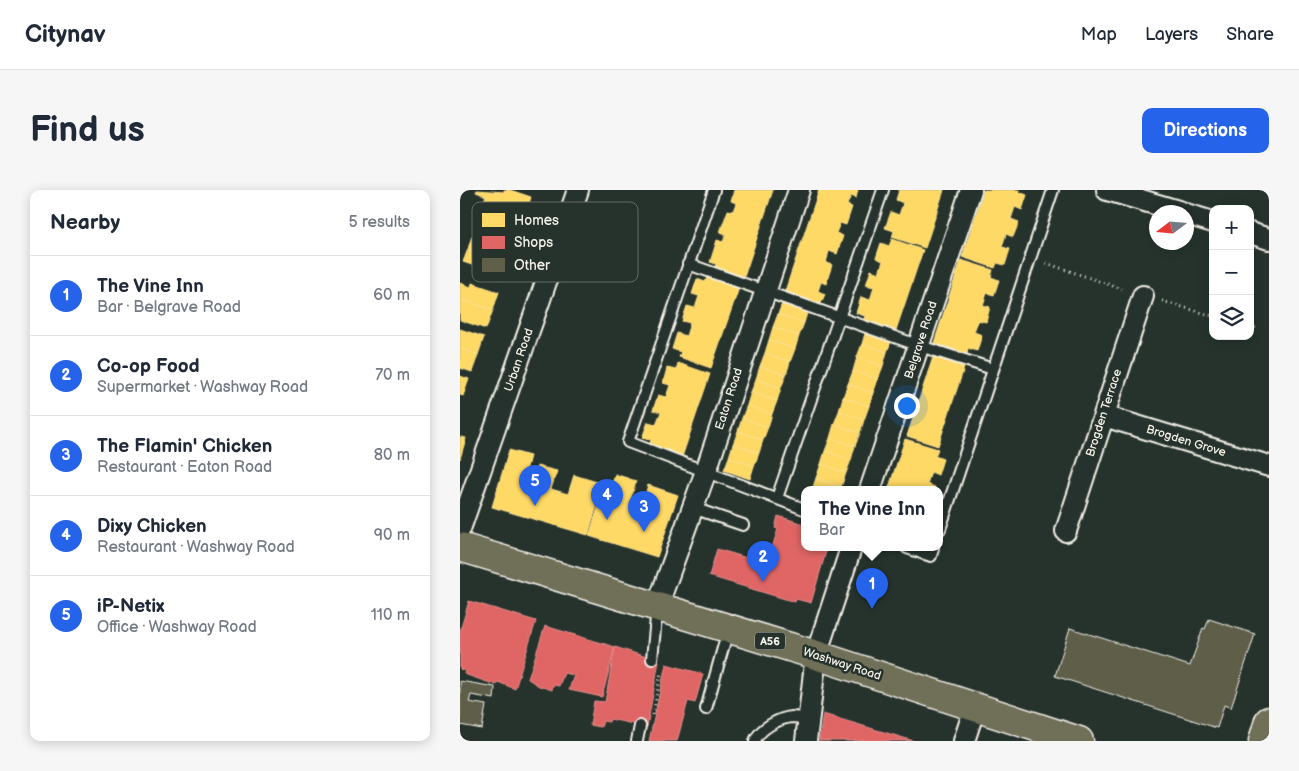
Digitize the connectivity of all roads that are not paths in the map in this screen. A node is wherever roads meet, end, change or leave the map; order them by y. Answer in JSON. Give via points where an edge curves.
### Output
{"nodes":[{"id":1,"x":578,"y":190,"type":"edge"},
{"id":2,"x":714,"y":190,"type":"edge"},
{"id":3,"x":799,"y":190,"type":"edge"},
{"id":4,"x":883,"y":190,"type":"edge"},
{"id":5,"x":971,"y":190,"type":"edge"},
{"id":6,"x":1054,"y":190,"type":"edge"},
{"id":7,"x":1107,"y":190,"type":"edge"},
{"id":8,"x":574,"y":202,"type":"edge"},
{"id":9,"x":1158,"y":205,"type":"edge"},
{"id":10,"x":1194,"y":216,"type":"edge"},
{"id":11,"x":1209,"y":221,"type":"edge"},
{"id":12,"x":1254,"y":234,"type":"edge"},
{"id":13,"x":1269,"y":238,"type":"edge"},
{"id":14,"x":688,"y":264,"type":"junction"},
{"id":15,"x":546,"y":282,"type":"edge"},
{"id":16,"x":765,"y":291,"type":"junction"},
{"id":17,"x":1143,"y":296,"type":"dead end"},
{"id":18,"x":839,"y":316,"type":"junction"},
{"id":19,"x":920,"y":346,"type":"junction"},
{"id":20,"x":993,"y":369,"type":"junction"},
{"id":21,"x":1104,"y":416,"type":"junction"},
{"id":22,"x":1269,"y":466,"type":"edge"},
{"id":23,"x":706,"y":471,"type":"junction"},
{"id":24,"x":871,"y":486,"type":"edge"},
{"id":25,"x":777,"y":498,"type":"junction"},
{"id":26,"x":693,"y":508,"type":"junction"},
{"id":27,"x":801,"y":509,"type":"edge"},
{"id":28,"x":943,"y":520,"type":"edge"},
{"id":29,"x":744,"y":525,"type":"dead end"},
{"id":30,"x":460,"y":529,"type":"edge"},
{"id":31,"x":1066,"y":531,"type":"dead end"},
{"id":32,"x":460,"y":547,"type":"edge"},
{"id":33,"x":850,"y":551,"type":"edge"},
{"id":34,"x":917,"y":551,"type":"edge"},
{"id":35,"x":932,"y":551,"type":"edge"},
{"id":36,"x":657,"y":607,"type":"junction"},
{"id":37,"x":728,"y":629,"type":"junction"},
{"id":38,"x":816,"y":655,"type":"junction"},
{"id":39,"x":652,"y":658,"type":"dead end"},
{"id":40,"x":975,"y":707,"type":"junction"},
{"id":41,"x":706,"y":709,"type":"dead end"},
{"id":42,"x":809,"y":720,"type":"junction"},
{"id":43,"x":1269,"y":721,"type":"edge"},
{"id":44,"x":640,"y":726,"type":"dead end"},
{"id":45,"x":637,"y":741,"type":"edge"},
{"id":46,"x":755,"y":741,"type":"edge"},
{"id":47,"x":806,"y":741,"type":"edge"},
{"id":48,"x":964,"y":741,"type":"edge"},
{"id":49,"x":1079,"y":741,"type":"edge"},
{"id":50,"x":1263,"y":741,"type":"edge"}],
"edges":[{"from":1,"to":8,"type":"street","name":"Urban Road"},
{"from":2,"to":14,"type":"lane"},
{"from":3,"to":16,"type":"street","name":"Eaton Road"},
{"from":4,"to":18,"type":"lane"},
{"from":5,"to":19,"type":"street","name":"Belgrave Road"},
{"from":6,"to":20,"type":"lane"},
{"from":7,"to":9,"type":"street"},
{"from":10,"to":11,"type":"street"},
{"from":12,"to":13,"type":"street"},
{"from":14,"to":16,"type":"lane"},
{"from":14,"to":23,"type":"lane","via":[[628,442]]},
{"from":15,"to":30,"type":"street","name":"Urban Road"},
{"from":16,"to":18,"type":"lane"},
{"from":16,"to":23,"type":"street","name":"Eaton Road"},
{"from":17,"to":21,"type":"street","name":"Brogden Terrace"},
{"from":18,"to":19,"type":"lane"},
{"from":18,"to":25,"type":"lane"},
{"from":19,"to":20,"type":"lane"},
{"from":19,"to":24,"type":"street","name":"Belgrave Road"},
{"from":20,"to":28,"type":"lane"},
{"from":21,"to":22,"type":"street","name":"Brogden Grove"},
{"from":21,"to":31,"type":"street","name":"Brogden Terrace"},
{"from":23,"to":25,"type":"lane"},
{"from":23,"to":26,"type":"street","name":"Eaton Road"},
{"from":25,"to":27,"type":"lane"},
{"from":26,"to":29,"type":"lane"},
{"from":26,"to":36,"type":"street","name":"Eaton Road"},
{"from":32,"to":36,"type":"main road","name":"Washway Road","number":"A56"},
{"from":33,"to":38,"type":"street"},
{"from":34,"to":35,"type":"lane","via":[[931,556]]},
{"from":36,"to":37,"type":"main road","name":"Washway Road","number":"A56"},
{"from":36,"to":39,"type":"lane"},
{"from":37,"to":38,"type":"main road","name":"Washway Road","number":"A56"},
{"from":37,"to":41,"type":"lane"},
{"from":38,"to":40,"type":"main road","name":"Washway Road","number":"A56"},
{"from":38,"to":42,"type":"street"},
{"from":40,"to":48,"type":"street"},
{"from":40,"to":49,"type":"main road","name":"Washway Road","number":"A56"},
{"from":42,"to":46,"type":"lane","via":[[791,717],[769,726],[757,735]]},
{"from":42,"to":47,"type":"street"},
{"from":43,"to":50,"type":"main road"},
{"from":44,"to":45,"type":"lane"}]}
